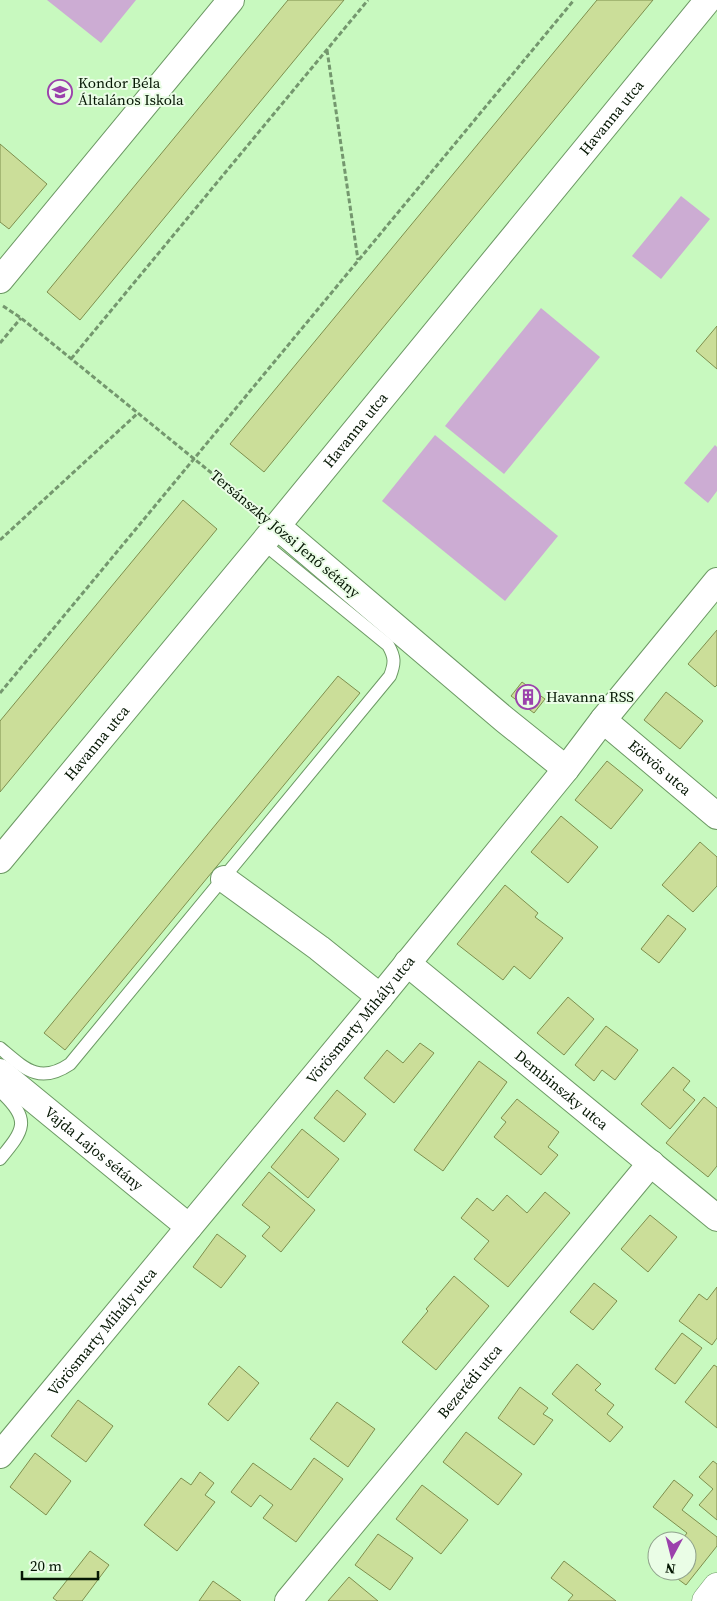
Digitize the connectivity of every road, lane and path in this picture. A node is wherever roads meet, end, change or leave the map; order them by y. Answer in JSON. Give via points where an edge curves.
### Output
{"nodes":[{"id":1,"x":232,"y":0,"type":"edge"},
{"id":2,"x":368,"y":0,"type":"edge"},
{"id":3,"x":574,"y":0,"type":"edge"},
{"id":4,"x":708,"y":0,"type":"edge"},
{"id":5,"x":327,"y":50,"type":"junction"},
{"id":6,"x":358,"y":260,"type":"junction"},
{"id":7,"x":0,"y":280,"type":"edge"},
{"id":8,"x":0,"y":305,"type":"edge"},
{"id":9,"x":21,"y":318,"type":"junction"},
{"id":10,"x":0,"y":343,"type":"edge"},
{"id":11,"x":71,"y":359,"type":"junction"},
{"id":12,"x":138,"y":413,"type":"junction"},
{"id":13,"x":194,"y":459,"type":"junction"},
{"id":14,"x":270,"y":534,"type":"junction"},
{"id":15,"x":0,"y":540,"type":"edge"},
{"id":16,"x":717,"y":581,"type":"edge"},
{"id":17,"x":0,"y":693,"type":"edge"},
{"id":18,"x":603,"y":720,"type":"junction"},
{"id":19,"x":566,"y":769,"type":"junction"},
{"id":20,"x":717,"y":816,"type":"edge"},
{"id":21,"x":0,"y":860,"type":"edge"},
{"id":22,"x":224,"y":879,"type":"junction"},
{"id":23,"x":407,"y":963,"type":"junction"},
{"id":24,"x":380,"y":997,"type":"junction"},
{"id":25,"x":0,"y":1048,"type":"edge"},
{"id":26,"x":0,"y":1072,"type":"edge"},
{"id":27,"x":0,"y":1091,"type":"edge"},
{"id":28,"x":0,"y":1158,"type":"edge"},
{"id":29,"x":651,"y":1163,"type":"junction"},
{"id":30,"x":717,"y":1218,"type":"edge"},
{"id":31,"x":188,"y":1226,"type":"junction"},
{"id":32,"x":3,"y":1445,"type":"edge"},
{"id":33,"x":717,"y":1587,"type":"edge"},
{"id":34,"x":288,"y":1601,"type":"edge"},
{"id":35,"x":706,"y":1601,"type":"edge"}],
"edges":[{"from":1,"to":7,"type":"street"},
{"from":2,"to":5,"type":"path"},
{"from":3,"to":6,"type":"path"},
{"from":4,"to":14,"type":"street","name":"Havanna utca"},
{"from":5,"to":6,"type":"path"},
{"from":5,"to":11,"type":"path"},
{"from":6,"to":13,"type":"path"},
{"from":8,"to":9,"type":"path","name":"Tersánszky Józsi Jenő sétány"},
{"from":9,"to":10,"type":"path"},
{"from":9,"to":11,"type":"path","name":"Tersánszky Józsi Jenő sétány"},
{"from":11,"to":12,"type":"path","name":"Tersánszky Józsi Jenő sétány"},
{"from":12,"to":13,"type":"path","name":"Tersánszky Józsi Jenő sétány"},
{"from":12,"to":15,"type":"path"},
{"from":13,"to":14,"type":"path","name":"Tersánszky Józsi Jenő sétány"},
{"from":13,"to":17,"type":"path"},
{"from":14,"to":19,"type":"street","name":"Tersánszky Józsi Jenő sétány"},
{"from":14,"to":21,"type":"street","name":"Havanna utca"},
{"from":14,"to":22,"type":"lane","via":[[388,646],[395,665],[390,676]]},
{"from":16,"to":18,"type":"street","name":"Vörösmarty Mihály utca"},
{"from":18,"to":19,"type":"street","name":"Vörösmarty Mihály utca"},
{"from":18,"to":20,"type":"street","name":"Eötvös utca"},
{"from":19,"to":23,"type":"street","name":"Vörösmarty Mihály utca"},
{"from":22,"to":24,"type":"street"},
{"from":22,"to":25,"type":"lane","via":[[70,1064],[49,1075],[39,1074],[23,1068]]},
{"from":23,"to":24,"type":"street","name":"Vörösmarty Mihály utca"},
{"from":23,"to":29,"type":"street","name":"Dembinszky utca"},
{"from":24,"to":31,"type":"street","name":"Vörösmarty Mihály utca"},
{"from":26,"to":31,"type":"street","name":"Vajda Lajos sétány"},
{"from":27,"to":28,"type":"lane","via":[[19,1114],[21,1127],[17,1139]]},
{"from":29,"to":30,"type":"street","name":"Dembinszky utca"},
{"from":29,"to":34,"type":"street","name":"Bezerédi utca"},
{"from":31,"to":32,"type":"street","name":"Vörösmarty Mihály utca"},
{"from":33,"to":35,"type":"street"}]}
